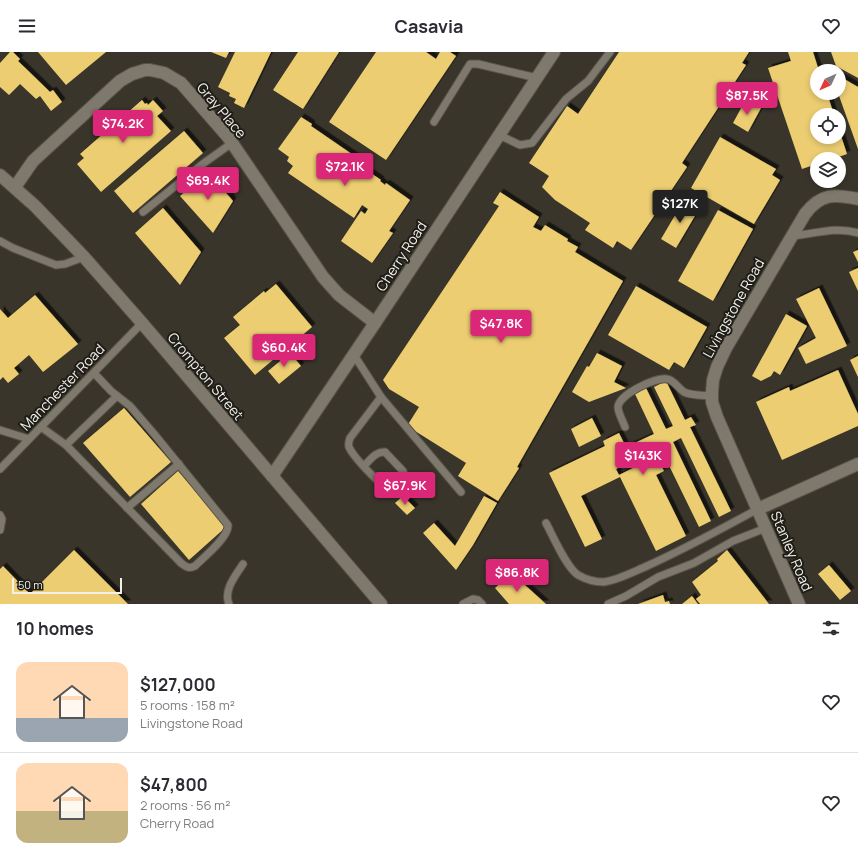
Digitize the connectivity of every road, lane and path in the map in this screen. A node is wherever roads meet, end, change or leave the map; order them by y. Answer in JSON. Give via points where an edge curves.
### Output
{"nodes":[{"id":1,"x":554,"y":52,"type":"edge"},
{"id":2,"x":610,"y":52,"type":"edge"},
{"id":3,"x":537,"y":78,"type":"junction"},
{"id":4,"x":434,"y":122,"type":"dead end"},
{"id":5,"x":499,"y":135,"type":"junction"},
{"id":6,"x":232,"y":143,"type":"junction"},
{"id":7,"x":0,"y":175,"type":"edge"},
{"id":8,"x":15,"y":187,"type":"junction"},
{"id":9,"x":858,"y":199,"type":"edge"},
{"id":10,"x":142,"y":212,"type":"dead end"},
{"id":11,"x":858,"y":233,"type":"edge"},
{"id":12,"x":792,"y":236,"type":"junction"},
{"id":13,"x":0,"y":241,"type":"edge"},
{"id":14,"x":84,"y":257,"type":"junction"},
{"id":15,"x":142,"y":323,"type":"junction"},
{"id":16,"x":375,"y":323,"type":"junction"},
{"id":17,"x":354,"y":355,"type":"junction"},
{"id":18,"x":94,"y":373,"type":"junction"},
{"id":19,"x":117,"y":396,"type":"junction"},
{"id":20,"x":712,"y":396,"type":"junction"},
{"id":21,"x":381,"y":398,"type":"junction"},
{"id":22,"x":41,"y":426,"type":"junction"},
{"id":23,"x":625,"y":427,"type":"dead end"},
{"id":24,"x":0,"y":430,"type":"edge"},
{"id":25,"x":29,"y":439,"type":"junction"},
{"id":26,"x":66,"y":445,"type":"junction"},
{"id":27,"x":179,"y":464,"type":"junction"},
{"id":28,"x":858,"y":464,"type":"edge"},
{"id":29,"x":364,"y":466,"type":"junction"},
{"id":30,"x":0,"y":469,"type":"edge"},
{"id":31,"x":272,"y":476,"type":"junction"},
{"id":32,"x":460,"y":492,"type":"dead end"},
{"id":33,"x":127,"y":508,"type":"junction"},
{"id":34,"x":758,"y":509,"type":"junction"},
{"id":35,"x":0,"y":515,"type":"edge"},
{"id":36,"x":546,"y":523,"type":"dead end"},
{"id":37,"x":766,"y":528,"type":"junction"},
{"id":38,"x":0,"y":530,"type":"edge"},
{"id":39,"x":243,"y":564,"type":"dead end"},
{"id":40,"x":229,"y":604,"type":"edge"},
{"id":41,"x":381,"y":604,"type":"edge"},
{"id":42,"x":463,"y":604,"type":"edge"},
{"id":43,"x":482,"y":604,"type":"edge"},
{"id":44,"x":608,"y":604,"type":"edge"},
{"id":45,"x":799,"y":604,"type":"edge"}],
"edges":[{"from":1,"to":3,"type":"street","name":"Cherry Road"},
{"from":2,"to":5,"type":"lane","via":[[588,80],[561,105],[535,141],[520,145]]},
{"from":3,"to":4,"type":"lane","via":[[470,64]]},
{"from":3,"to":5,"type":"street","name":"Cherry Road"},
{"from":5,"to":16,"type":"street","name":"Cherry Road"},
{"from":6,"to":8,"type":"street","name":"Gray Place","via":[[181,84],[164,73],[145,70],[120,81],[33,161]]},
{"from":6,"to":10,"type":"lane"},
{"from":6,"to":16,"type":"street","name":"Gray Place","via":[[323,277],[339,295]]},
{"from":7,"to":8,"type":"street","name":"Crompton Street"},
{"from":8,"to":14,"type":"street","name":"Crompton Street"},
{"from":9,"to":12,"type":"street","name":"Livingstone Road","via":[[843,196],[821,198],[804,214]]},
{"from":11,"to":12,"type":"lane","via":[[836,230]]},
{"from":12,"to":20,"type":"street","name":"Livingstone Road","via":[[726,348],[713,380]]},
{"from":13,"to":14,"type":"lane","via":[[56,265]]},
{"from":14,"to":15,"type":"street","name":"Crompton Street"},
{"from":15,"to":18,"type":"lane","name":"Manchester Road"},
{"from":15,"to":31,"type":"street","name":"Crompton Street"},
{"from":16,"to":17,"type":"street","name":"Cherry Road"},
{"from":17,"to":21,"type":"lane"},
{"from":17,"to":31,"type":"street","name":"Cherry Road"},
{"from":18,"to":19,"type":"lane"},
{"from":18,"to":22,"type":"lane","name":"Manchester Road"},
{"from":19,"to":26,"type":"lane"},
{"from":19,"to":27,"type":"lane","via":[[130,406]]},
{"from":20,"to":23,"type":"lane","via":[[686,392],[669,380],[655,381],[621,400],[618,408]]},
{"from":20,"to":34,"type":"street","name":"Livingstone Road","via":[[717,416]]},
{"from":21,"to":29,"type":"lane","via":[[348,442]]},
{"from":21,"to":32,"type":"lane"},
{"from":22,"to":25,"type":"lane","name":"Manchester Road"},
{"from":22,"to":26,"type":"lane"},
{"from":24,"to":25,"type":"lane"},
{"from":25,"to":30,"type":"lane","name":"Manchester Road"},
{"from":26,"to":33,"type":"lane"},
{"from":27,"to":33,"type":"lane"},
{"from":27,"to":33,"type":"lane","via":[[229,527],[226,535],[195,566],[187,568],[181,563]]},
{"from":28,"to":34,"type":"street"},
{"from":29,"to":29,"type":"lane","via":[[380,451],[385,452],[403,471],[404,476],[390,490]]},
{"from":31,"to":41,"type":"street","name":"Crompton Street"},
{"from":34,"to":36,"type":"lane","via":[[700,541],[617,579],[603,582],[576,574]]},
{"from":34,"to":37,"type":"street","name":"Stanley Road"},
{"from":35,"to":38,"type":"lane"},
{"from":37,"to":44,"type":"lane","via":[[694,563],[658,577]]},
{"from":37,"to":45,"type":"street","name":"Stanley Road"},
{"from":39,"to":40,"type":"lane","via":[[228,592]]},
{"from":42,"to":43,"type":"lane","via":[[473,599]]}]}
